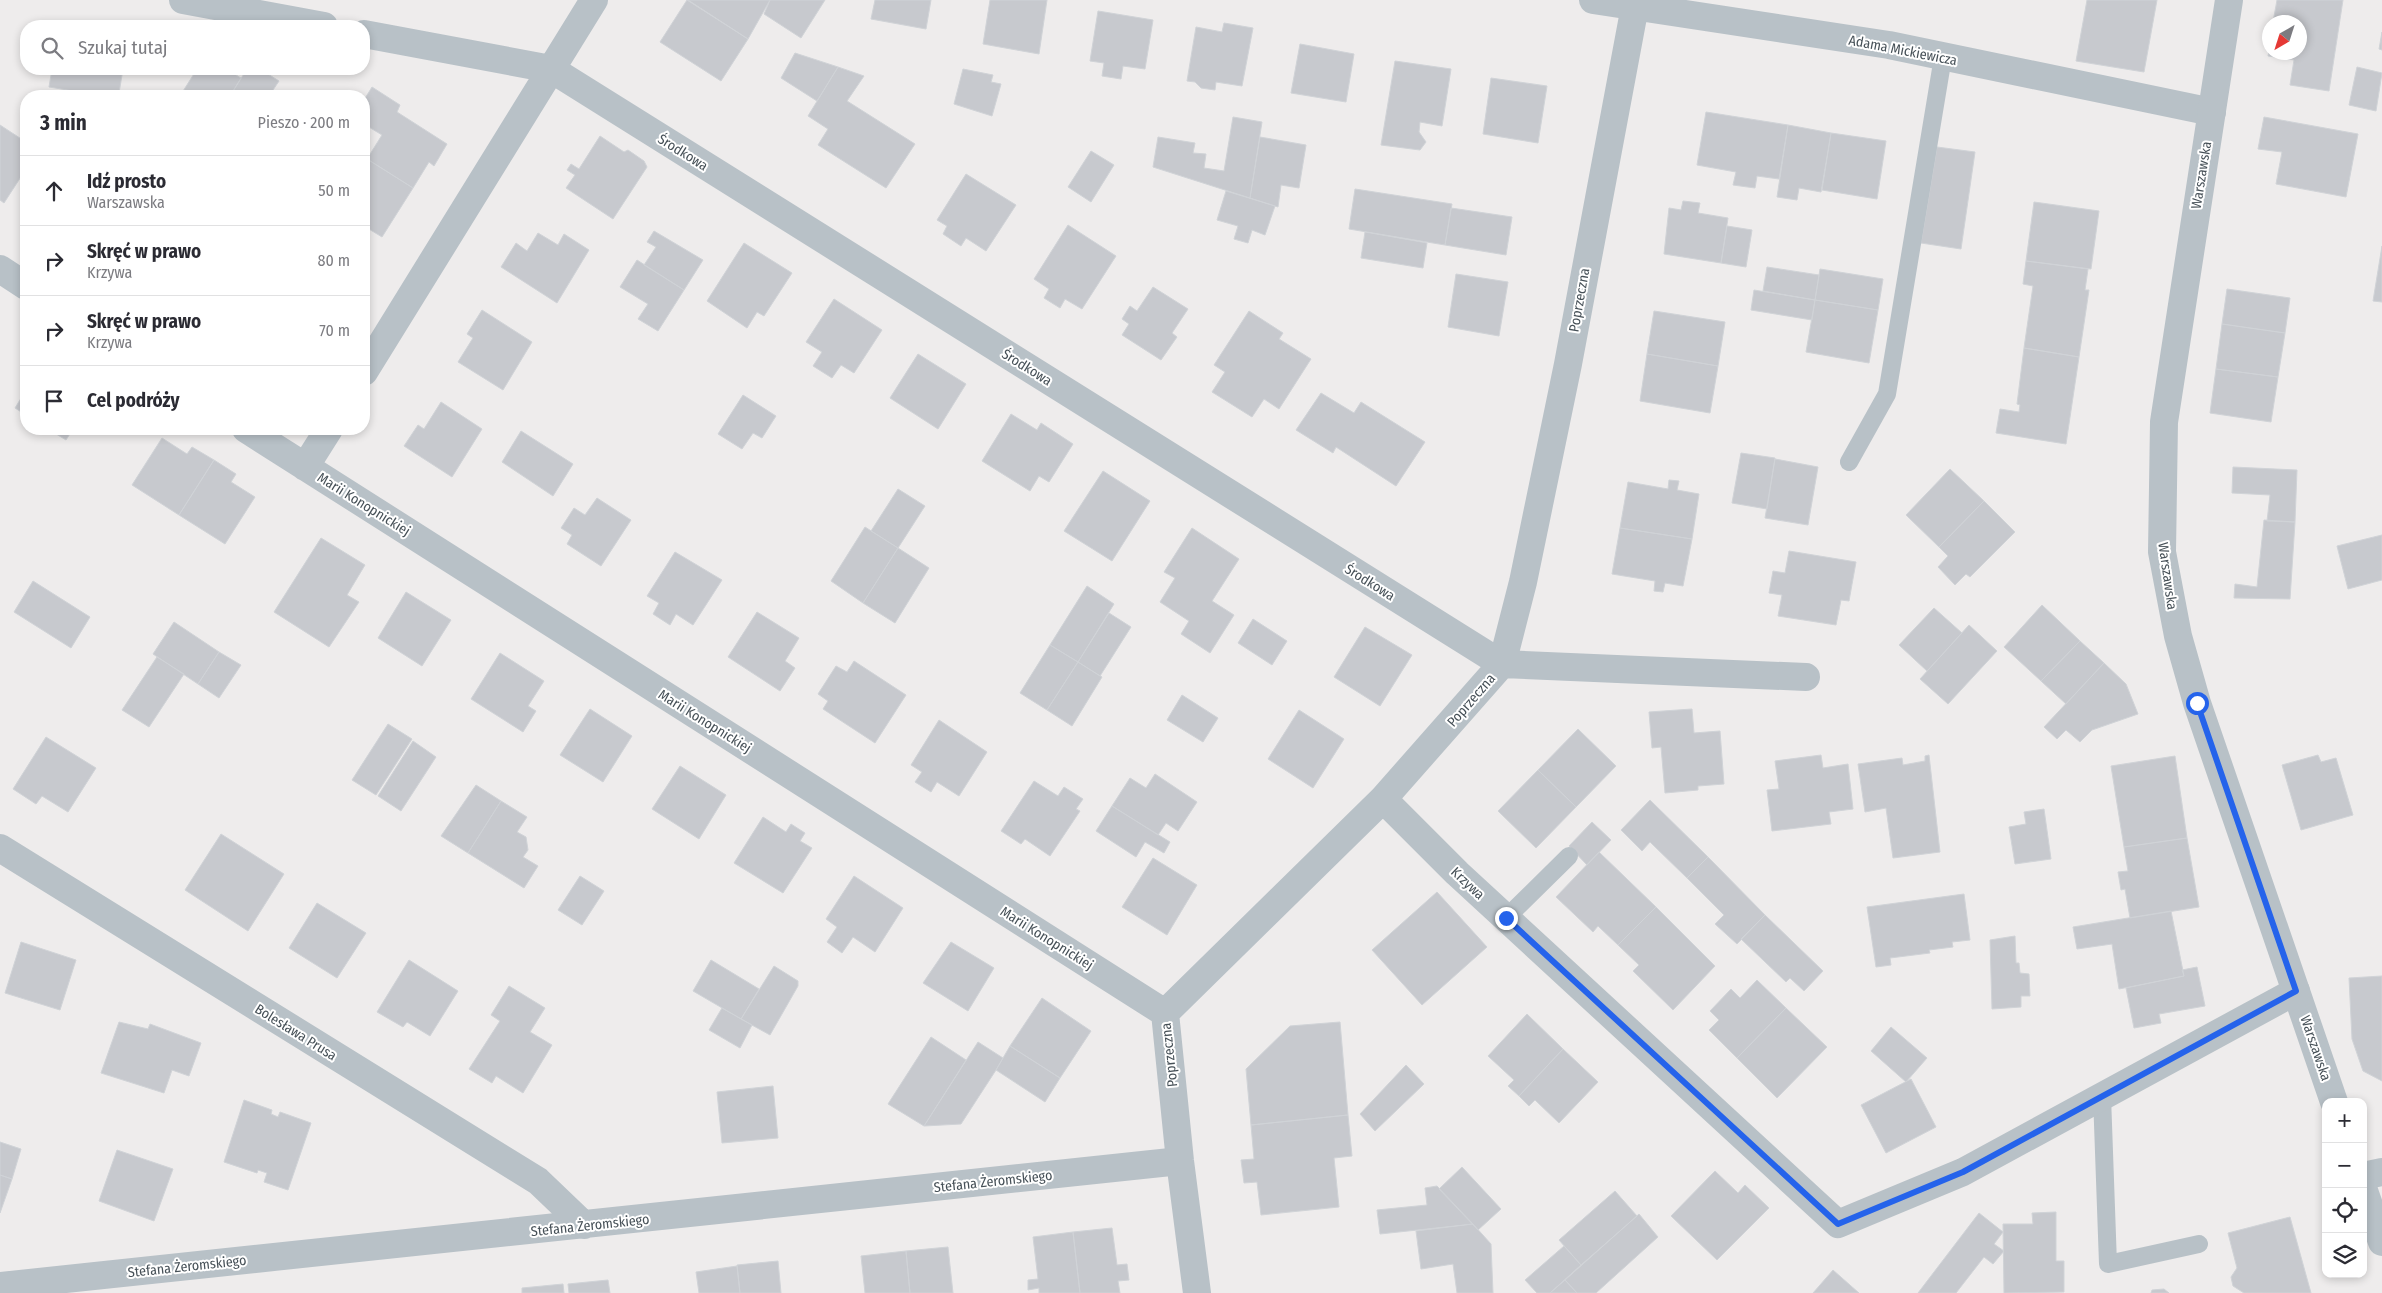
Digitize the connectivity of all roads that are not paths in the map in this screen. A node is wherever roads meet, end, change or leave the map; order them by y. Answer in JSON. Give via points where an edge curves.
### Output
{"nodes":[{"id":1,"x":183,"y":0,"type":"edge"},
{"id":2,"x":594,"y":0,"type":"edge"},
{"id":3,"x":1593,"y":0,"type":"edge"},
{"id":4,"x":2229,"y":0,"type":"edge"},
{"id":5,"x":1634,"y":6,"type":"junction"},
{"id":6,"x":291,"y":20,"type":"edge"},
{"id":7,"x":370,"y":35,"type":"edge"},
{"id":8,"x":1943,"y":57,"type":"junction"},
{"id":9,"x":551,"y":69,"type":"junction"},
{"id":10,"x":2212,"y":112,"type":"junction"},
{"id":11,"x":0,"y":269,"type":"edge"},
{"id":12,"x":20,"y":282,"type":"edge"},
{"id":13,"x":370,"y":362,"type":"edge"},
{"id":14,"x":255,"y":435,"type":"edge"},
{"id":15,"x":325,"y":435,"type":"edge"},
{"id":16,"x":1849,"y":462,"type":"dead end"},
{"id":17,"x":305,"y":467,"type":"junction"},
{"id":18,"x":1502,"y":664,"type":"junction"},
{"id":19,"x":1806,"y":677,"type":"dead end"},
{"id":20,"x":1384,"y":799,"type":"junction"},
{"id":21,"x":0,"y":848,"type":"edge"},
{"id":22,"x":1569,"y":856,"type":"dead end"},
{"id":23,"x":1506,"y":918,"type":"junction"},
{"id":24,"x":2296,"y":991,"type":"junction"},
{"id":25,"x":1165,"y":1013,"type":"junction"},
{"id":26,"x":2102,"y":1096,"type":"junction"},
{"id":27,"x":2333,"y":1098,"type":"edge"},
{"id":28,"x":1180,"y":1161,"type":"junction"},
{"id":29,"x":2382,"y":1172,"type":"edge"},
{"id":30,"x":2367,"y":1175,"type":"edge"},
{"id":31,"x":2367,"y":1199,"type":"edge"},
{"id":32,"x":584,"y":1225,"type":"junction"},
{"id":33,"x":2382,"y":1242,"type":"edge"},
{"id":34,"x":2199,"y":1244,"type":"dead end"},
{"id":35,"x":0,"y":1286,"type":"edge"},
{"id":36,"x":1197,"y":1293,"type":"edge"}],
"edges":[{"from":1,"to":6,"type":"street"},
{"from":2,"to":9,"type":"street"},
{"from":3,"to":5,"type":"street","name":"Adama Mickiewicza"},
{"from":4,"to":10,"type":"street","name":"Warszawska"},
{"from":5,"to":8,"type":"street","name":"Adama Mickiewicza","via":[[1889,45]]},
{"from":5,"to":18,"type":"street","name":"Poprzeczna","via":[[1566,373],[1523,582]]},
{"from":7,"to":9,"type":"street"},
{"from":8,"to":10,"type":"street","name":"Adama Mickiewicza"},
{"from":8,"to":16,"type":"lane","via":[[1887,394]]},
{"from":9,"to":13,"type":"street"},
{"from":9,"to":18,"type":"street","name":"Środkowa"},
{"from":10,"to":24,"type":"street","name":"Warszawska","via":[[2164,422],[2162,552],[2178,636],[2197,703]]},
{"from":11,"to":12,"type":"street"},
{"from":14,"to":17,"type":"street","name":"Marii Konopnickiej"},
{"from":15,"to":17,"type":"street"},
{"from":17,"to":25,"type":"street","name":"Marii Konopnickiej"},
{"from":18,"to":19,"type":"street"},
{"from":18,"to":20,"type":"street","name":"Poprzeczna"},
{"from":20,"to":23,"type":"street","name":"Krzywa"},
{"from":20,"to":25,"type":"street","name":"Poprzeczna"},
{"from":21,"to":32,"type":"street","name":"Bolesława Prusa","via":[[538,1181]]},
{"from":22,"to":23,"type":"lane"},
{"from":23,"to":26,"type":"street","name":"Krzywa","via":[[1838,1224],[1963,1172]]},
{"from":24,"to":26,"type":"street","name":"Krzywa"},
{"from":24,"to":27,"type":"street","name":"Warszawska"},
{"from":25,"to":28,"type":"street","name":"Poprzeczna"},
{"from":26,"to":34,"type":"lane","via":[[2108,1264]]},
{"from":28,"to":32,"type":"street","name":"Stefana Żeromskiego"},
{"from":28,"to":36,"type":"street","name":"Poprzeczna"},
{"from":29,"to":30,"type":"street"},
{"from":31,"to":33,"type":"street"},
{"from":32,"to":35,"type":"street","name":"Stefana Żeromskiego"}]}
